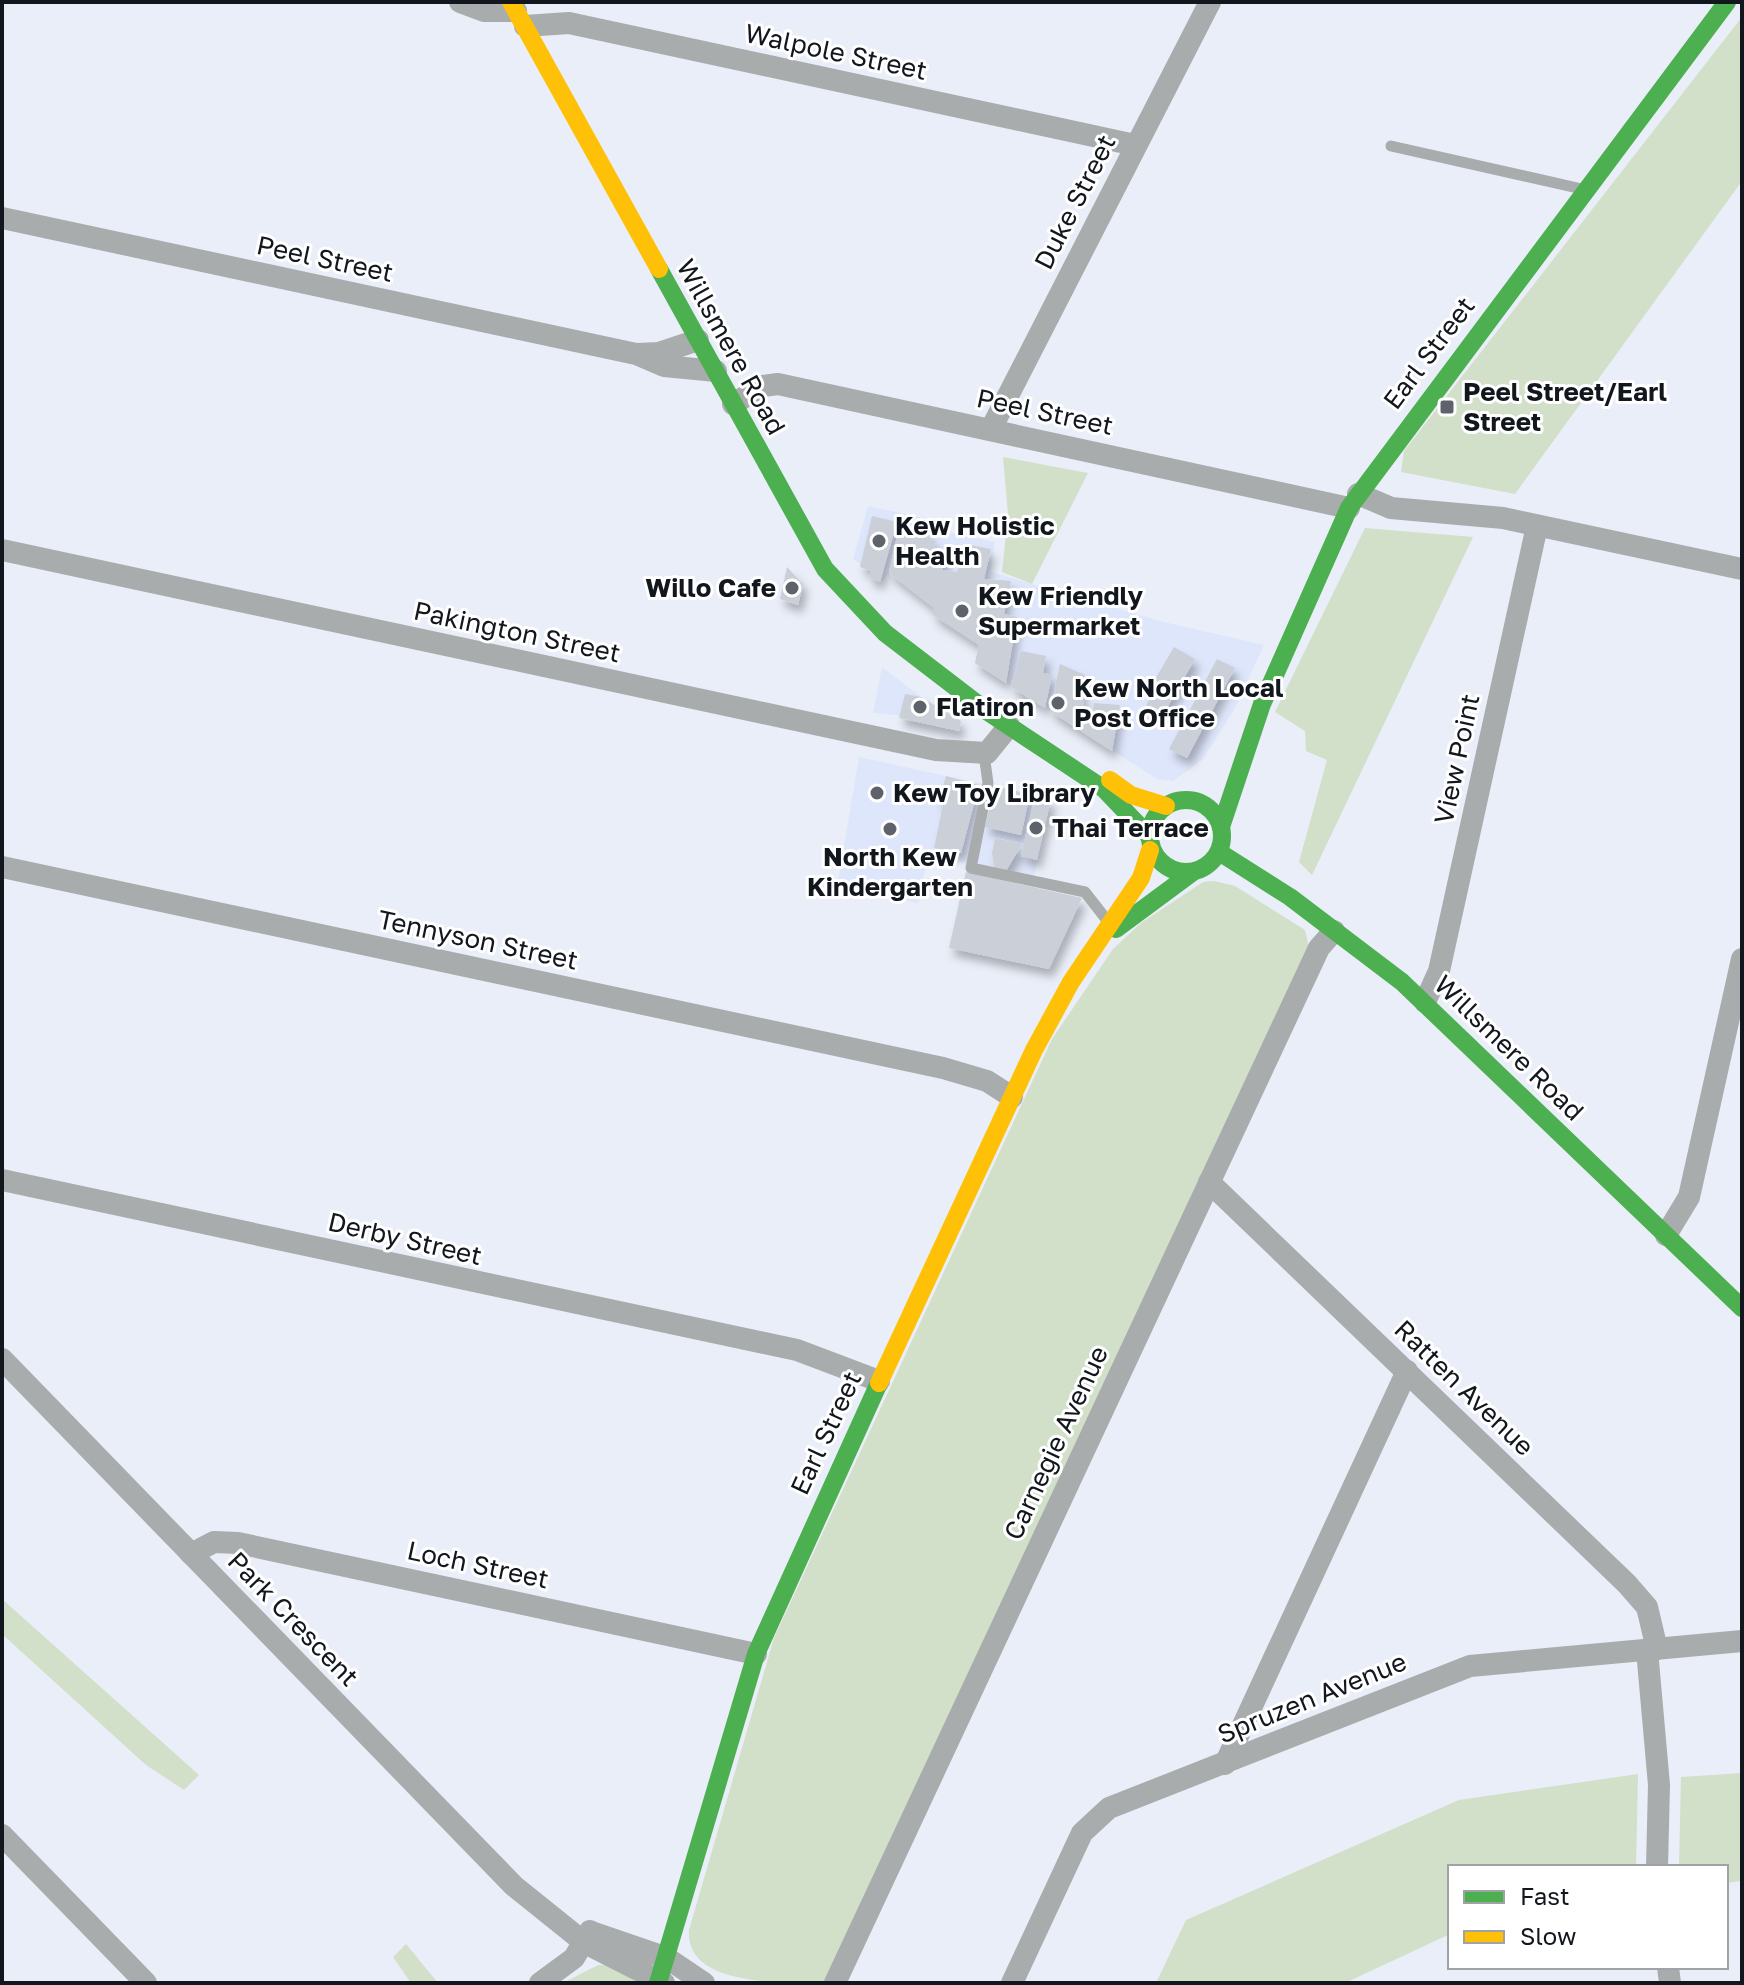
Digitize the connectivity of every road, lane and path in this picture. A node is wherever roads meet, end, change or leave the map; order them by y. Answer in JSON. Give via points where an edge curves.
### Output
{"nodes":[{"id":1,"x":460,"y":2,"type":"edge"},
{"id":2,"x":1210,"y":2,"type":"edge"},
{"id":3,"x":1727,"y":2,"type":"edge"},
{"id":4,"x":1738,"y":2,"type":"edge"},
{"id":5,"x":517,"y":13,"type":"edge"},
{"id":6,"x":1686,"y":60,"type":"junction"},
{"id":7,"x":1135,"y":145,"type":"junction"},
{"id":8,"x":1391,"y":146,"type":"dead end"},
{"id":9,"x":1587,"y":190,"type":"junction"},
{"id":10,"x":2,"y":218,"type":"edge"},
{"id":11,"x":698,"y":340,"type":"junction"},
{"id":12,"x":636,"y":354,"type":"junction"},
{"id":13,"x":716,"y":371,"type":"junction"},
{"id":14,"x":733,"y":404,"type":"junction"},
{"id":15,"x":991,"y":429,"type":"junction"},
{"id":16,"x":1353,"y":501,"type":"junction"},
{"id":17,"x":1537,"y":526,"type":"junction"},
{"id":18,"x":2,"y":550,"type":"edge"},
{"id":19,"x":1742,"y":569,"type":"edge"},
{"id":20,"x":949,"y":681,"type":"junction"},
{"id":21,"x":1260,"y":705,"type":"junction"},
{"id":22,"x":1009,"y":726,"type":"junction"},
{"id":23,"x":1227,"y":752,"type":"dead end"},
{"id":24,"x":984,"y":754,"type":"junction"},
{"id":25,"x":1202,"y":782,"type":"dead end"},
{"id":26,"x":1173,"y":803,"type":"junction"},
{"id":27,"x":1221,"y":827,"type":"junction"},
{"id":28,"x":1150,"y":843,"type":"junction"},
{"id":29,"x":1219,"y":852,"type":"junction"},
{"id":30,"x":2,"y":867,"type":"edge"},
{"id":31,"x":1193,"y":872,"type":"junction"},
{"id":32,"x":1112,"y":927,"type":"junction"},
{"id":33,"x":1334,"y":931,"type":"junction"},
{"id":34,"x":1742,"y":959,"type":"edge"},
{"id":35,"x":1425,"y":1002,"type":"junction"},
{"id":36,"x":1015,"y":1090,"type":"junction"},
{"id":37,"x":2,"y":1180,"type":"edge"},
{"id":38,"x":1209,"y":1182,"type":"junction"},
{"id":39,"x":1666,"y":1235,"type":"junction"},
{"id":40,"x":1742,"y":1308,"type":"edge"},
{"id":41,"x":2,"y":1359,"type":"edge"},
{"id":42,"x":1407,"y":1371,"type":"junction"},
{"id":43,"x":883,"y":1373,"type":"junction"},
{"id":44,"x":191,"y":1554,"type":"junction"},
{"id":45,"x":1742,"y":1641,"type":"edge"},
{"id":46,"x":1652,"y":1650,"type":"junction"},
{"id":47,"x":756,"y":1654,"type":"junction"},
{"id":48,"x":1225,"y":1764,"type":"junction"},
{"id":49,"x":2,"y":1835,"type":"edge"},
{"id":50,"x":1657,"y":1865,"type":"edge"},
{"id":51,"x":587,"y":1937,"type":"junction"},
{"id":52,"x":662,"y":1975,"type":"edge"},
{"id":53,"x":146,"y":1983,"type":"edge"},
{"id":54,"x":540,"y":1983,"type":"edge"},
{"id":55,"x":704,"y":1983,"type":"edge"},
{"id":56,"x":835,"y":1983,"type":"edge"},
{"id":57,"x":1012,"y":1983,"type":"edge"}],
"edges":[{"from":1,"to":5,"type":"street","name":"Walpole Street","via":[[484,11]]},
{"from":2,"to":7,"type":"street","name":"Duke Street"},
{"from":3,"to":6,"type":"main road","name":"Earl Street"},
{"from":4,"to":6,"type":"main road","name":"Earl Street"},
{"from":5,"to":7,"type":"street","name":"Walpole Street"},
{"from":5,"to":11,"type":"main road","name":"Willsmere Road"},
{"from":6,"to":9,"type":"main road","name":"Earl Street"},
{"from":7,"to":15,"type":"street","name":"Duke Street"},
{"from":8,"to":9,"type":"lane"},
{"from":9,"to":16,"type":"main road","name":"Earl Street"},
{"from":10,"to":12,"type":"street","name":"Peel Street"},
{"from":11,"to":12,"type":"street","name":"Peel Street","via":[[659,353]]},
{"from":11,"to":13,"type":"main road","name":"Willsmere Road"},
{"from":12,"to":13,"type":"street","name":"Peel Street","via":[[664,366]]},
{"from":13,"to":14,"type":"main road","name":"Willsmere Road"},
{"from":14,"to":15,"type":"street","name":"Peel Street","via":[[763,386],[778,384]]},
{"from":14,"to":20,"type":"main road","name":"Willsmere Road","via":[[825,569],[885,633]]},
{"from":15,"to":16,"type":"street","name":"Peel Street"},
{"from":16,"to":17,"type":"street","name":"Peel Street"},
{"from":16,"to":21,"type":"main road","name":"Earl Street"},
{"from":17,"to":19,"type":"street","name":"Peel Street"},
{"from":17,"to":35,"type":"street","name":"View Point","via":[[1445,945]]},
{"from":18,"to":24,"type":"street","name":"Pakington Street","via":[[936,750]]},
{"from":20,"to":22,"type":"main road","name":"Willsmere Road"},
{"from":20,"to":26,"type":"main road","name":"Willsmere Road","via":[[1086,760],[1119,788],[1144,801]]},
{"from":21,"to":23,"type":"main road","name":"Earl Street"},
{"from":21,"to":27,"type":"main road","name":"Earl Street"},
{"from":22,"to":24,"type":"street"},
{"from":22,"to":28,"type":"main road","name":"Willsmere Road","via":[[1104,789]]},
{"from":24,"to":32,"type":"lane","via":[[988,783],[971,868],[1085,892]]},
{"from":25,"to":26,"type":"main road"},
{"from":26,"to":27,"type":"main road","via":[[1205,806]]},
{"from":26,"to":28,"type":"main road","via":[[1156,816]]},
{"from":27,"to":29,"type":"main road"},
{"from":28,"to":31,"type":"main road","via":[[1170,867]]},
{"from":28,"to":32,"type":"main road","name":"Earl Street","via":[[1141,878]]},
{"from":29,"to":31,"type":"main road","via":[[1205,868]]},
{"from":29,"to":33,"type":"main road","name":"Willsmere Road"},
{"from":30,"to":36,"type":"street","name":"Tennyson Street","via":[[943,1068],[996,1071]]},
{"from":31,"to":32,"type":"main road","name":"Earl Street"},
{"from":32,"to":36,"type":"main road","name":"Earl Street","via":[[1051,1017]]},
{"from":33,"to":35,"type":"main road","name":"Willsmere Road"},
{"from":33,"to":38,"type":"street","name":"Carnegie Avenue","via":[[1319,948]]},
{"from":34,"to":39,"type":"street","via":[[1689,1197]]},
{"from":35,"to":39,"type":"main road","name":"Willsmere Road"},
{"from":36,"to":43,"type":"main road","name":"Earl Street"},
{"from":37,"to":43,"type":"street","name":"Derby Street","via":[[797,1350],[858,1354]]},
{"from":38,"to":42,"type":"street","name":"Ratten Avenue"},
{"from":38,"to":56,"type":"street","name":"Carnegie Avenue"},
{"from":39,"to":40,"type":"main road","name":"Willsmere Road"},
{"from":41,"to":44,"type":"street","name":"Park Crescent"},
{"from":42,"to":46,"type":"street","name":"Ratten Avenue","via":[[1638,1595],[1653,1621]]},
{"from":42,"to":48,"type":"street"},
{"from":43,"to":47,"type":"main road","name":"Earl Street"},
{"from":44,"to":47,"type":"street","name":"Loch Street","via":[[214,1542],[238,1543]]},
{"from":44,"to":51,"type":"street","name":"Park Crescent","via":[[488,1861],[549,1914]]},
{"from":45,"to":46,"type":"street","name":"Spruzen Avenue"},
{"from":46,"to":48,"type":"street","name":"Spruzen Avenue","via":[[1461,1669]]},
{"from":46,"to":50,"type":"street","name":"Ratten Avenue"},
{"from":47,"to":52,"type":"main road","name":"Earl Street"},
{"from":48,"to":57,"type":"street","name":"Spruzen Avenue","via":[[1109,1808],[1090,1823]]},
{"from":49,"to":53,"type":"street"},
{"from":51,"to":52,"type":"street","name":"Park Crescent"},
{"from":51,"to":54,"type":"street","via":[[574,1958]]},
{"from":52,"to":55,"type":"street","name":"Park Crescent"}]}
